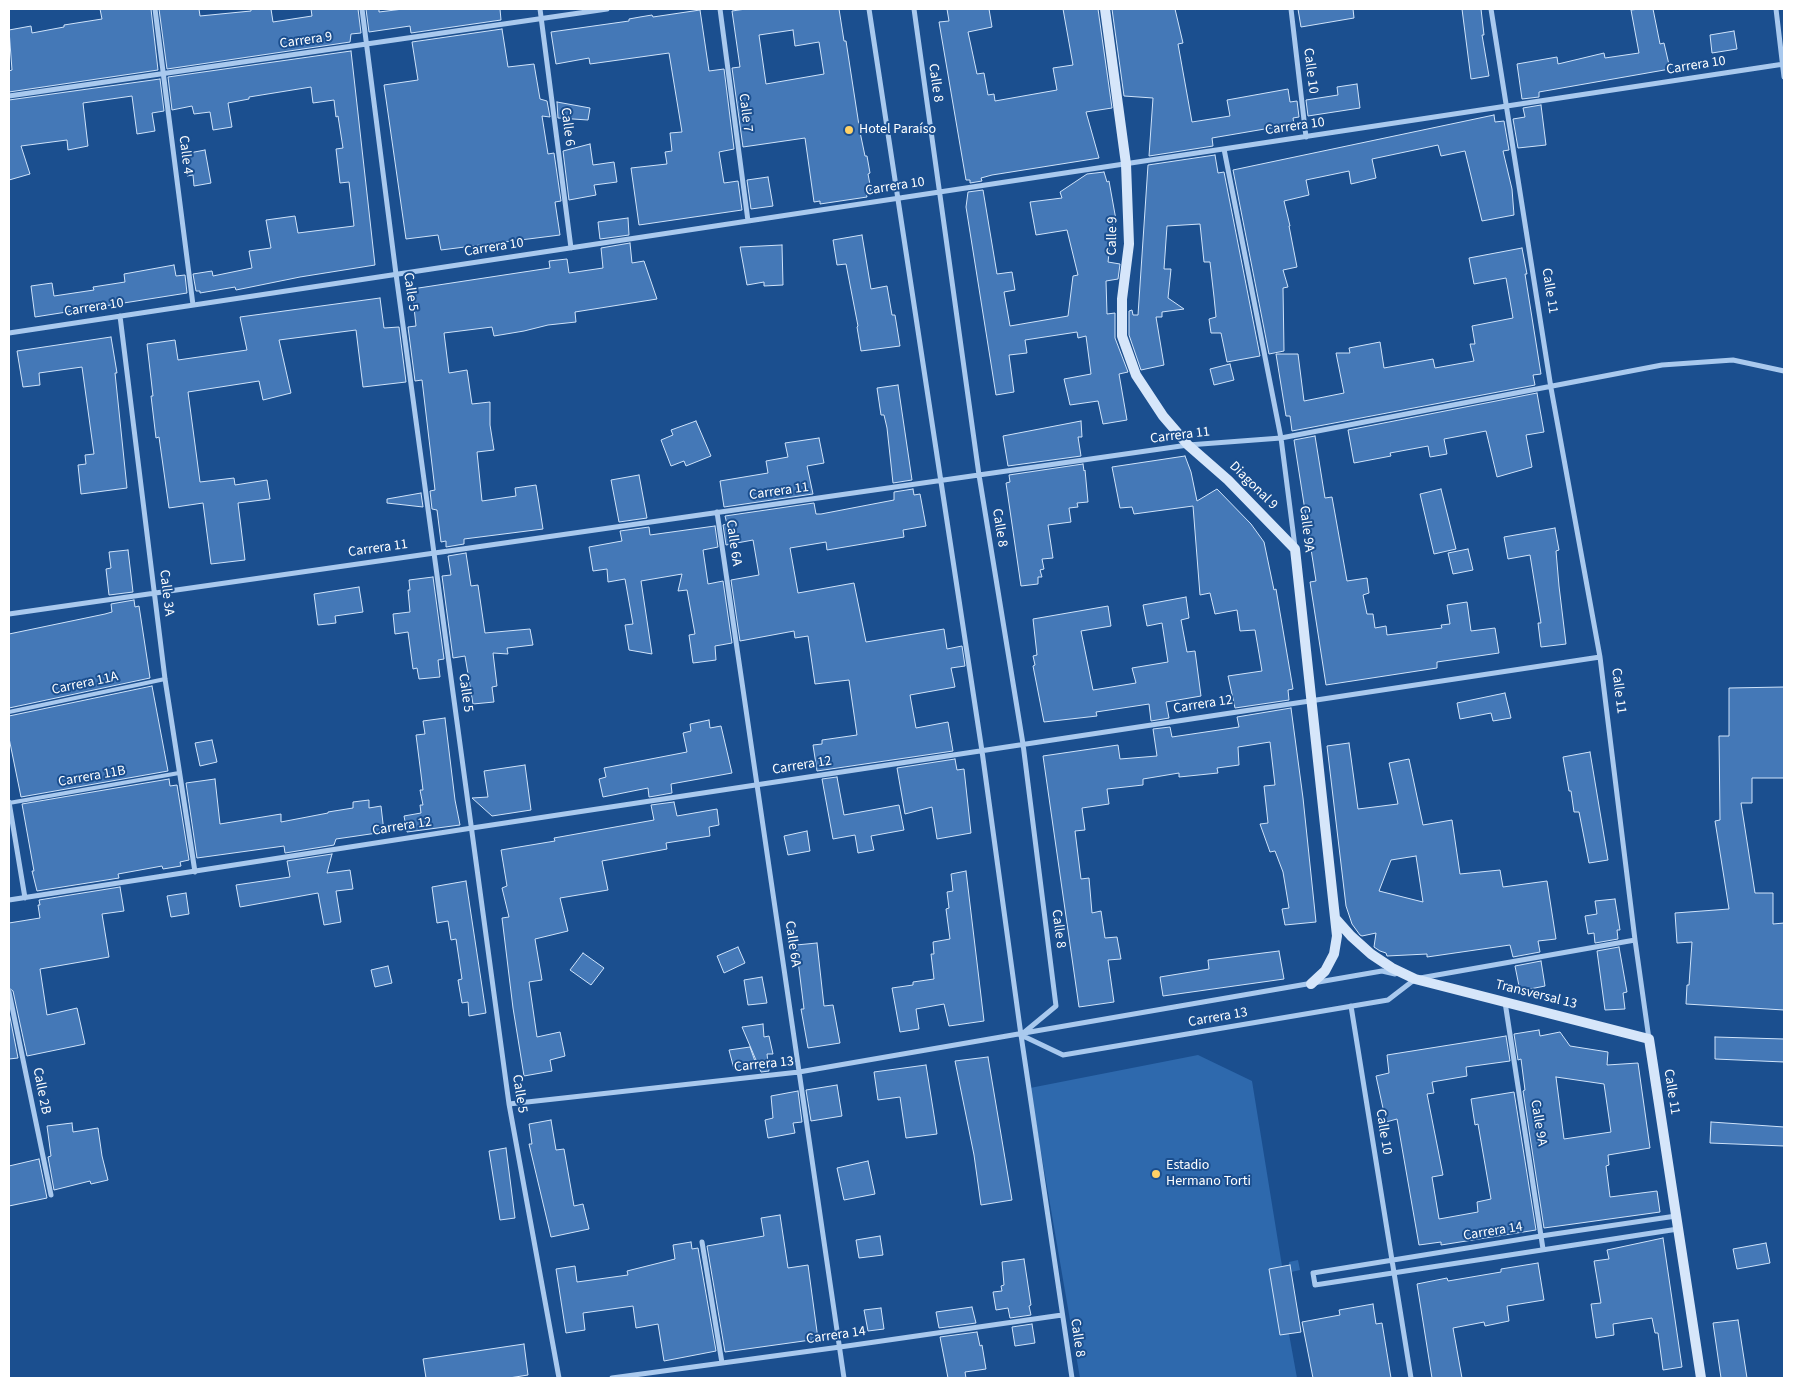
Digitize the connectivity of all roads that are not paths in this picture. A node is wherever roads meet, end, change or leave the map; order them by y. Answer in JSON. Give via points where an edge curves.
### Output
{"nodes":[{"id":1,"x":155,"y":9,"type":"edge"},
{"id":2,"x":362,"y":9,"type":"edge"},
{"id":3,"x":540,"y":9,"type":"edge"},
{"id":4,"x":606,"y":9,"type":"edge"},
{"id":5,"x":720,"y":9,"type":"edge"},
{"id":6,"x":869,"y":9,"type":"edge"},
{"id":7,"x":914,"y":9,"type":"edge"},
{"id":8,"x":1105,"y":9,"type":"edge"},
{"id":9,"x":1290,"y":9,"type":"edge"},
{"id":10,"x":1491,"y":9,"type":"edge"},
{"id":11,"x":1776,"y":9,"type":"edge"},
{"id":12,"x":542,"y":18,"type":"junction"},
{"id":13,"x":367,"y":44,"type":"junction"},
{"id":14,"x":1783,"y":64,"type":"edge"},
{"id":15,"x":163,"y":73,"type":"junction"},
{"id":16,"x":1784,"y":77,"type":"edge"},
{"id":17,"x":9,"y":96,"type":"edge"},
{"id":18,"x":1505,"y":106,"type":"junction"},
{"id":19,"x":1306,"y":137,"type":"junction"},
{"id":20,"x":1224,"y":149,"type":"junction"},
{"id":21,"x":1126,"y":164,"type":"junction"},
{"id":22,"x":939,"y":192,"type":"junction"},
{"id":23,"x":897,"y":198,"type":"junction"},
{"id":24,"x":748,"y":221,"type":"junction"},
{"id":25,"x":571,"y":248,"type":"junction"},
{"id":26,"x":396,"y":274,"type":"junction"},
{"id":27,"x":193,"y":305,"type":"junction"},
{"id":28,"x":120,"y":316,"type":"junction"},
{"id":29,"x":9,"y":330,"type":"edge"},
{"id":30,"x":1784,"y":371,"type":"edge"},
{"id":31,"x":1551,"y":388,"type":"junction"},
{"id":32,"x":1281,"y":438,"type":"junction"},
{"id":33,"x":1188,"y":445,"type":"junction"},
{"id":34,"x":979,"y":475,"type":"junction"},
{"id":35,"x":942,"y":481,"type":"junction"},
{"id":36,"x":717,"y":512,"type":"junction"},
{"id":37,"x":1296,"y":549,"type":"junction"},
{"id":38,"x":435,"y":552,"type":"junction"},
{"id":39,"x":155,"y":593,"type":"junction"},
{"id":40,"x":9,"y":614,"type":"edge"},
{"id":41,"x":1600,"y":657,"type":"junction"},
{"id":42,"x":165,"y":679,"type":"junction"},
{"id":43,"x":1311,"y":700,"type":"junction"},
{"id":44,"x":9,"y":712,"type":"edge"},
{"id":45,"x":1023,"y":744,"type":"junction"},
{"id":46,"x":982,"y":750,"type":"junction"},
{"id":47,"x":179,"y":772,"type":"junction"},
{"id":48,"x":757,"y":784,"type":"junction"},
{"id":49,"x":9,"y":802,"type":"edge"},
{"id":50,"x":472,"y":828,"type":"junction"},
{"id":51,"x":195,"y":872,"type":"junction"},
{"id":52,"x":25,"y":898,"type":"junction"},
{"id":53,"x":9,"y":900,"type":"edge"},
{"id":54,"x":1334,"y":917,"type":"junction"},
{"id":55,"x":1635,"y":940,"type":"junction"},
{"id":56,"x":1415,"y":979,"type":"junction"},
{"id":57,"x":1311,"y":984,"type":"junction"},
{"id":58,"x":9,"y":992,"type":"edge"},
{"id":59,"x":1505,"y":1002,"type":"junction"},
{"id":60,"x":1351,"y":1006,"type":"junction"},
{"id":61,"x":1021,"y":1035,"type":"junction"},
{"id":62,"x":1649,"y":1039,"type":"junction"},
{"id":63,"x":799,"y":1072,"type":"junction"},
{"id":64,"x":509,"y":1104,"type":"junction"},
{"id":65,"x":51,"y":1194,"type":"dead end"},
{"id":66,"x":1676,"y":1216,"type":"junction"},
{"id":67,"x":1678,"y":1229,"type":"junction"},
{"id":68,"x":1542,"y":1236,"type":"junction"},
{"id":69,"x":702,"y":1242,"type":"dead end"},
{"id":70,"x":1543,"y":1249,"type":"junction"},
{"id":71,"x":1393,"y":1260,"type":"junction"},
{"id":72,"x":1394,"y":1272,"type":"junction"},
{"id":73,"x":1062,"y":1315,"type":"junction"},
{"id":74,"x":840,"y":1348,"type":"junction"},
{"id":75,"x":722,"y":1363,"type":"junction"},
{"id":76,"x":559,"y":1378,"type":"edge"},
{"id":77,"x":612,"y":1378,"type":"edge"},
{"id":78,"x":844,"y":1378,"type":"edge"},
{"id":79,"x":1072,"y":1378,"type":"edge"},
{"id":80,"x":1411,"y":1378,"type":"edge"},
{"id":81,"x":1701,"y":1378,"type":"edge"}],
"edges":[{"from":1,"to":15,"type":"street","name":"Calle 4"},
{"from":2,"to":13,"type":"street","name":"Calle 5"},
{"from":3,"to":12,"type":"street","name":"Calle 6"},
{"from":4,"to":12,"type":"street","name":"Carrera 9"},
{"from":5,"to":24,"type":"street","name":"Calle 7"},
{"from":6,"to":23,"type":"street","name":"Calle 8"},
{"from":7,"to":22,"type":"street","name":"Calle 8"},
{"from":8,"to":21,"type":"street","name":"Calle 9"},
{"from":9,"to":19,"type":"street","name":"Calle 10"},
{"from":10,"to":18,"type":"street","name":"Calle 11"},
{"from":11,"to":14,"type":"street"},
{"from":12,"to":13,"type":"street","name":"Carrera 9"},
{"from":12,"to":25,"type":"street","name":"Calle 6"},
{"from":13,"to":15,"type":"street","name":"Carrera 9"},
{"from":13,"to":26,"type":"street","name":"Calle 5"},
{"from":14,"to":16,"type":"street"},
{"from":14,"to":18,"type":"street","name":"Carrera 10"},
{"from":15,"to":17,"type":"street","name":"Carrera 9"},
{"from":15,"to":27,"type":"street","name":"Calle 4"},
{"from":18,"to":19,"type":"street","name":"Carrera 10"},
{"from":18,"to":31,"type":"street","name":"Calle 11"},
{"from":19,"to":20,"type":"street","name":"Carrera 10"},
{"from":20,"to":21,"type":"street","name":"Carrera 10"},
{"from":20,"to":32,"type":"street","name":"Calle 9A"},
{"from":21,"to":22,"type":"street","name":"Carrera 10"},
{"from":21,"to":33,"type":"street","name":"Calle 9","via":[[1129,244],[1122,300],[1122,336],[1136,375],[1163,416]]},
{"from":22,"to":23,"type":"street","name":"Carrera 10"},
{"from":22,"to":34,"type":"street","name":"Calle 8"},
{"from":23,"to":24,"type":"street","name":"Carrera 10"},
{"from":23,"to":35,"type":"street","name":"Calle 8"},
{"from":24,"to":25,"type":"street","name":"Carrera 10"},
{"from":25,"to":26,"type":"street","name":"Carrera 10"},
{"from":26,"to":27,"type":"street","name":"Carrera 10"},
{"from":26,"to":38,"type":"street","name":"Calle 5"},
{"from":27,"to":28,"type":"street","name":"Carrera 10"},
{"from":28,"to":29,"type":"street","name":"Carrera 10"},
{"from":28,"to":39,"type":"street","name":"Calle 3A"},
{"from":30,"to":31,"type":"street","name":"Carrera 11","via":[[1733,360],[1662,365]]},
{"from":31,"to":32,"type":"street","name":"Carrera 11"},
{"from":31,"to":41,"type":"street","name":"Calle 11"},
{"from":32,"to":33,"type":"street","name":"Carrera 11"},
{"from":32,"to":37,"type":"street","name":"Calle 9A"},
{"from":33,"to":34,"type":"street","name":"Carrera 11"},
{"from":33,"to":37,"type":"street","name":"Diagonal 9","via":[[1228,480]]},
{"from":34,"to":35,"type":"street","name":"Carrera 11"},
{"from":34,"to":45,"type":"street","name":"Calle 8"},
{"from":35,"to":36,"type":"street","name":"Carrera 11"},
{"from":35,"to":46,"type":"street","name":"Calle 8"},
{"from":36,"to":38,"type":"street","name":"Carrera 11"},
{"from":36,"to":48,"type":"street","name":"Calle 6A"},
{"from":37,"to":43,"type":"street","name":"Calle 9A"},
{"from":38,"to":39,"type":"street","name":"Carrera 11"},
{"from":38,"to":50,"type":"street","name":"Calle 5"},
{"from":39,"to":40,"type":"street","name":"Carrera 11"},
{"from":39,"to":42,"type":"street","name":"Calle 3A"},
{"from":41,"to":43,"type":"street","name":"Carrera 12"},
{"from":41,"to":55,"type":"street","name":"Calle 11"},
{"from":42,"to":44,"type":"lane","name":"Carrera 11A"},
{"from":42,"to":47,"type":"street","name":"Calle 3A"},
{"from":43,"to":45,"type":"street","name":"Carrera 12"},
{"from":43,"to":54,"type":"street","name":"Calle 9A"},
{"from":45,"to":46,"type":"street","name":"Carrera 12"},
{"from":45,"to":61,"type":"street","name":"Calle 8","via":[[1056,1006]]},
{"from":46,"to":48,"type":"street","name":"Carrera 12"},
{"from":46,"to":61,"type":"street","name":"Calle 8"},
{"from":47,"to":49,"type":"lane","name":"Carrera 11B"},
{"from":47,"to":51,"type":"street","name":"Calle 3A"},
{"from":48,"to":50,"type":"street","name":"Carrera 12"},
{"from":48,"to":63,"type":"street","name":"Calle 6A"},
{"from":49,"to":52,"type":"street"},
{"from":50,"to":51,"type":"street","name":"Carrera 12"},
{"from":50,"to":64,"type":"street","name":"Calle 5"},
{"from":51,"to":52,"type":"street","name":"Carrera 12"},
{"from":52,"to":53,"type":"street","name":"Carrera 12"},
{"from":54,"to":56,"type":"street","via":[[1370,954]]},
{"from":54,"to":57,"type":"street","name":"Calle 9A","via":[[1337,936],[1334,954],[1325,970]]},
{"from":55,"to":56,"type":"street","name":"Carrera 13"},
{"from":55,"to":62,"type":"street","name":"Calle 11"},
{"from":56,"to":57,"type":"street","name":"Carrera 13","via":[[1382,971]]},
{"from":56,"to":59,"type":"street","name":"Transversal 13"},
{"from":56,"to":60,"type":"street","name":"Carrera 13","via":[[1388,1000]]},
{"from":57,"to":61,"type":"street","name":"Carrera 13"},
{"from":58,"to":65,"type":"street","name":"Calle 2B"},
{"from":59,"to":62,"type":"street","name":"Transversal 13"},
{"from":59,"to":68,"type":"street","name":"Calle 9A"},
{"from":60,"to":61,"type":"street","name":"Carrera 13","via":[[1063,1055]]},
{"from":60,"to":71,"type":"street","name":"Calle 10"},
{"from":61,"to":63,"type":"street","name":"Carrera 13"},
{"from":61,"to":73,"type":"street","name":"Calle 8"},
{"from":62,"to":66,"type":"street","name":"Calle 11"},
{"from":63,"to":64,"type":"street","name":"Carrera 13"},
{"from":63,"to":74,"type":"street","name":"Calle 6A"},
{"from":64,"to":76,"type":"street","name":"Calle 5"},
{"from":66,"to":67,"type":"street","name":"Calle 11"},
{"from":66,"to":68,"type":"street","name":"Carrera 14"},
{"from":67,"to":70,"type":"street"},
{"from":67,"to":81,"type":"street","name":"Calle 11"},
{"from":68,"to":70,"type":"street","name":"Calle 9A"},
{"from":68,"to":71,"type":"street","name":"Carrera 14"},
{"from":69,"to":75,"type":"street"},
{"from":70,"to":72,"type":"street"},
{"from":71,"to":72,"type":"street"},
{"from":71,"to":72,"type":"street","name":"Carrera 14","via":[[1313,1273],[1315,1285]]},
{"from":72,"to":80,"type":"street"},
{"from":73,"to":74,"type":"street","name":"Carrera 14"},
{"from":73,"to":79,"type":"street","name":"Calle 8"},
{"from":74,"to":75,"type":"street","name":"Carrera 14"},
{"from":74,"to":78,"type":"street","name":"Calle 6A"},
{"from":75,"to":77,"type":"street","name":"Carrera 14"}]}
